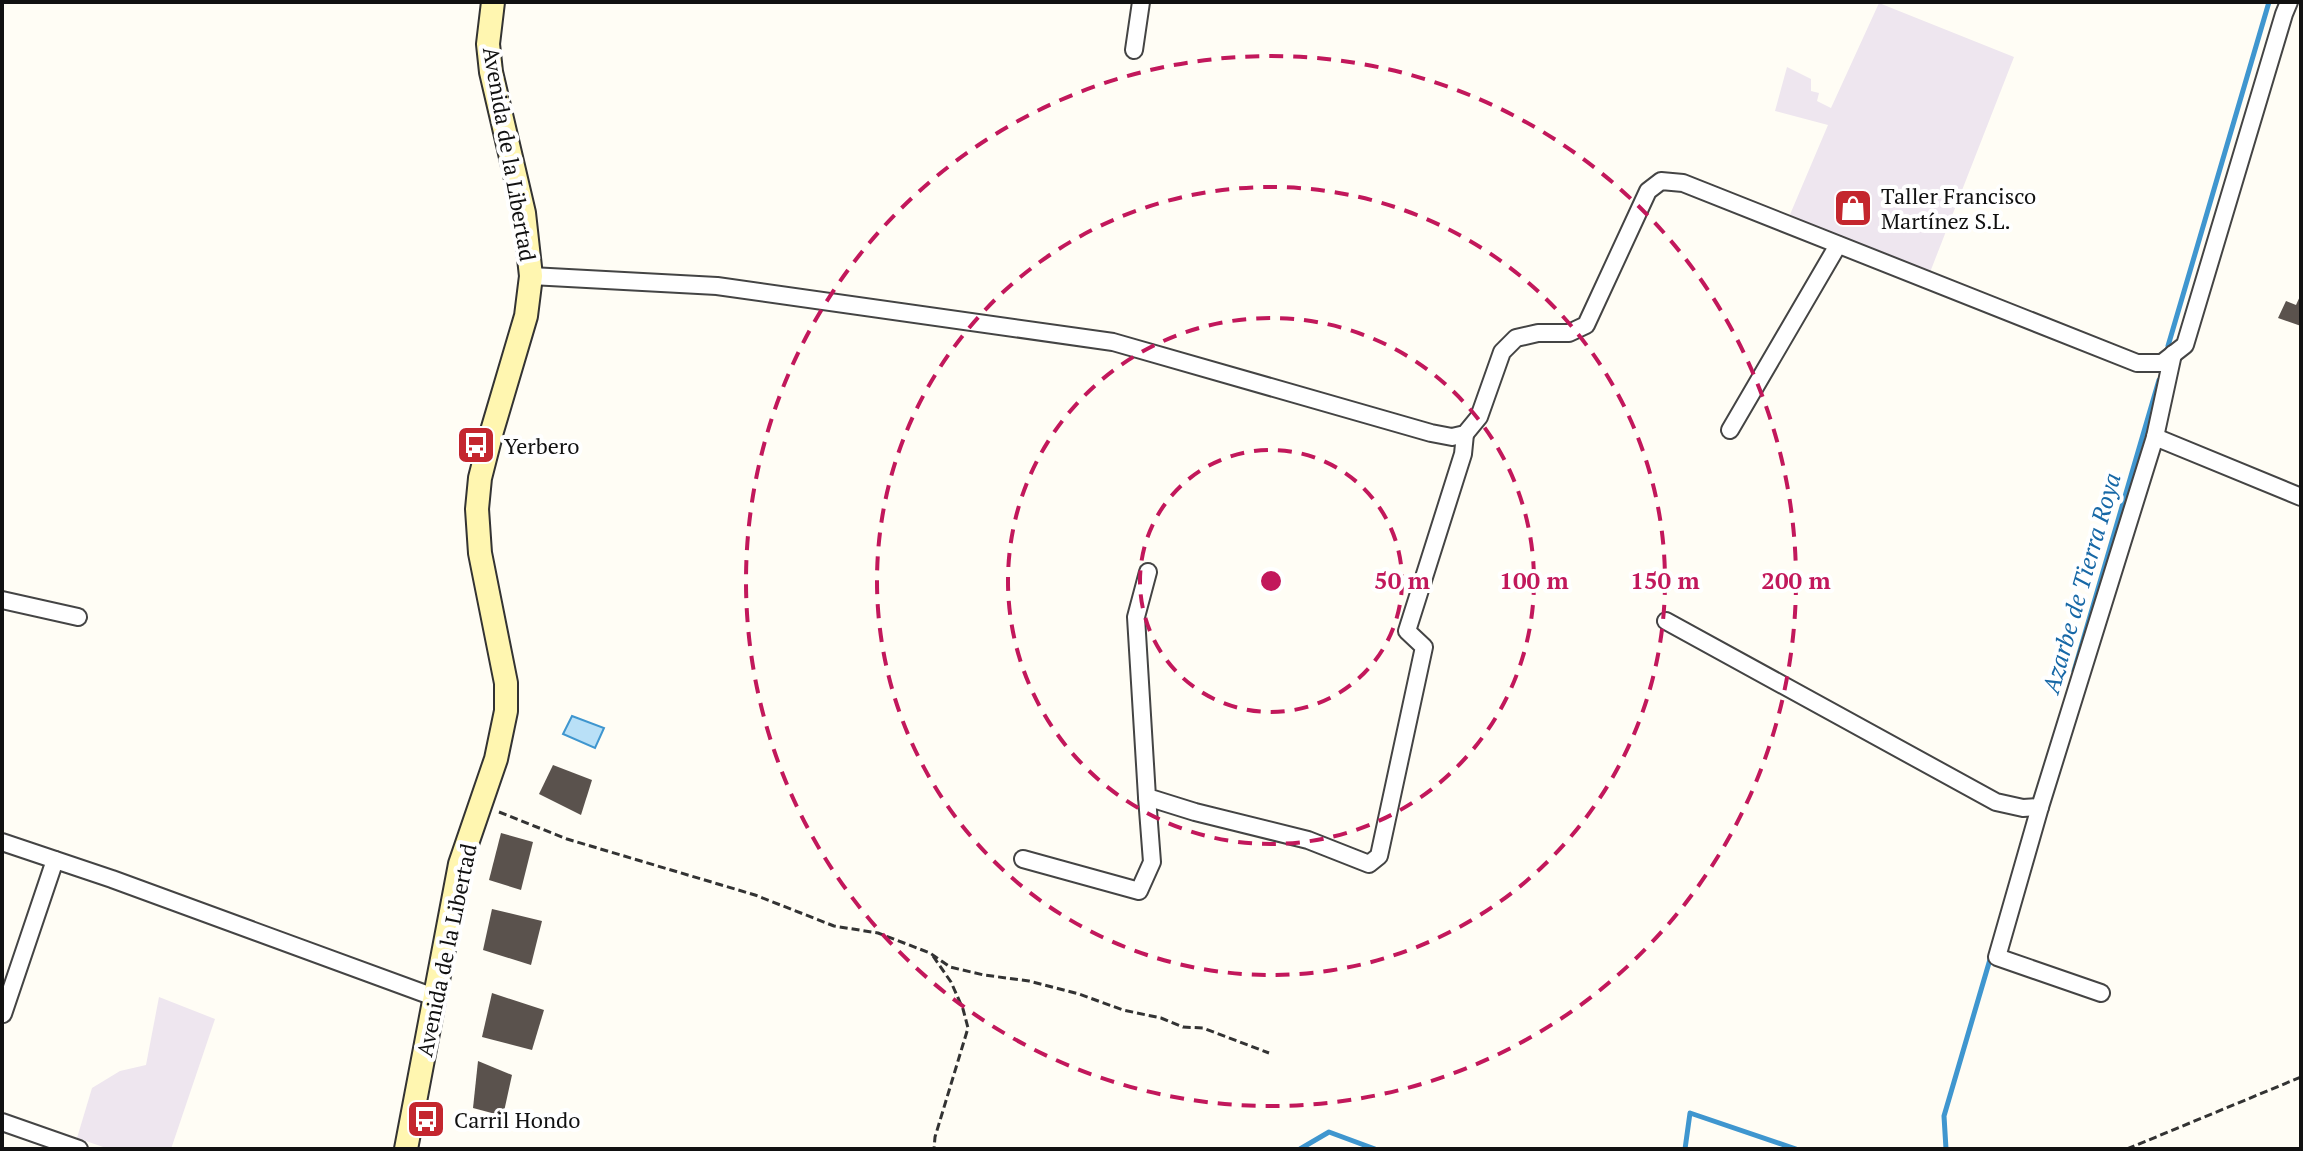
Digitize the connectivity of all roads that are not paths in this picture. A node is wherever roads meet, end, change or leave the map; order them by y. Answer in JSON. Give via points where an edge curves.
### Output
{"nodes":[{"id":1,"x":493,"y":2,"type":"edge"},
{"id":2,"x":1141,"y":2,"type":"edge"},
{"id":3,"x":2289,"y":2,"type":"edge"},
{"id":4,"x":1134,"y":50,"type":"dead end"},
{"id":5,"x":1838,"y":245,"type":"junction"},
{"id":6,"x":531,"y":276,"type":"junction"},
{"id":7,"x":2173,"y":354,"type":"junction"},
{"id":8,"x":1730,"y":430,"type":"dead end"},
{"id":9,"x":1465,"y":434,"type":"junction"},
{"id":10,"x":2155,"y":437,"type":"junction"},
{"id":11,"x":2301,"y":497,"type":"edge"},
{"id":12,"x":1148,"y":572,"type":"dead end"},
{"id":13,"x":2,"y":600,"type":"edge"},
{"id":14,"x":78,"y":617,"type":"dead end"},
{"id":15,"x":1666,"y":621,"type":"dead end"},
{"id":16,"x":1147,"y":797,"type":"junction"},
{"id":17,"x":2040,"y":807,"type":"junction"},
{"id":18,"x":2,"y":842,"type":"edge"},
{"id":19,"x":1023,"y":859,"type":"dead end"},
{"id":20,"x":55,"y":860,"type":"junction"},
{"id":21,"x":2101,"y":993,"type":"dead end"},
{"id":22,"x":434,"y":997,"type":"junction"},
{"id":23,"x":3,"y":1014,"type":"edge"},
{"id":24,"x":2,"y":1122,"type":"edge"},
{"id":25,"x":79,"y":1149,"type":"edge"},
{"id":26,"x":406,"y":1149,"type":"edge"}],
"edges":[{"from":1,"to":6,"type":"main road","name":"Avenida de la Libertad","via":[[491,72],[524,213]]},
{"from":2,"to":4,"type":"street"},
{"from":3,"to":7,"type":"street","via":[[2185,345]]},
{"from":5,"to":7,"type":"street","via":[[2137,363],[2162,363]]},
{"from":5,"to":8,"type":"street"},
{"from":5,"to":9,"type":"street","via":[[1683,183],[1661,181],[1648,191],[1586,325],[1569,333],[1516,338],[1502,352],[1479,417]]},
{"from":6,"to":9,"type":"street","via":[[717,286],[1113,342],[1431,433]]},
{"from":6,"to":22,"type":"main road","name":"Avenida de la Libertad","via":[[526,316],[478,495],[480,553],[506,698],[502,740],[460,864]]},
{"from":7,"to":10,"type":"street"},
{"from":9,"to":16,"type":"street","via":[[1407,631],[1424,647],[1379,856],[1369,864],[1308,840]]},
{"from":10,"to":11,"type":"street"},
{"from":10,"to":17,"type":"street"},
{"from":12,"to":16,"type":"street","via":[[1136,617]]},
{"from":13,"to":14,"type":"street"},
{"from":15,"to":17,"type":"street","via":[[1996,802]]},
{"from":16,"to":19,"type":"street","via":[[1152,862],[1139,891]]},
{"from":17,"to":21,"type":"street","via":[[1997,957]]},
{"from":18,"to":20,"type":"street"},
{"from":20,"to":22,"type":"street"},
{"from":20,"to":23,"type":"street"},
{"from":22,"to":26,"type":"main road","name":"Avenida de la Libertad"},
{"from":24,"to":25,"type":"street"}]}
